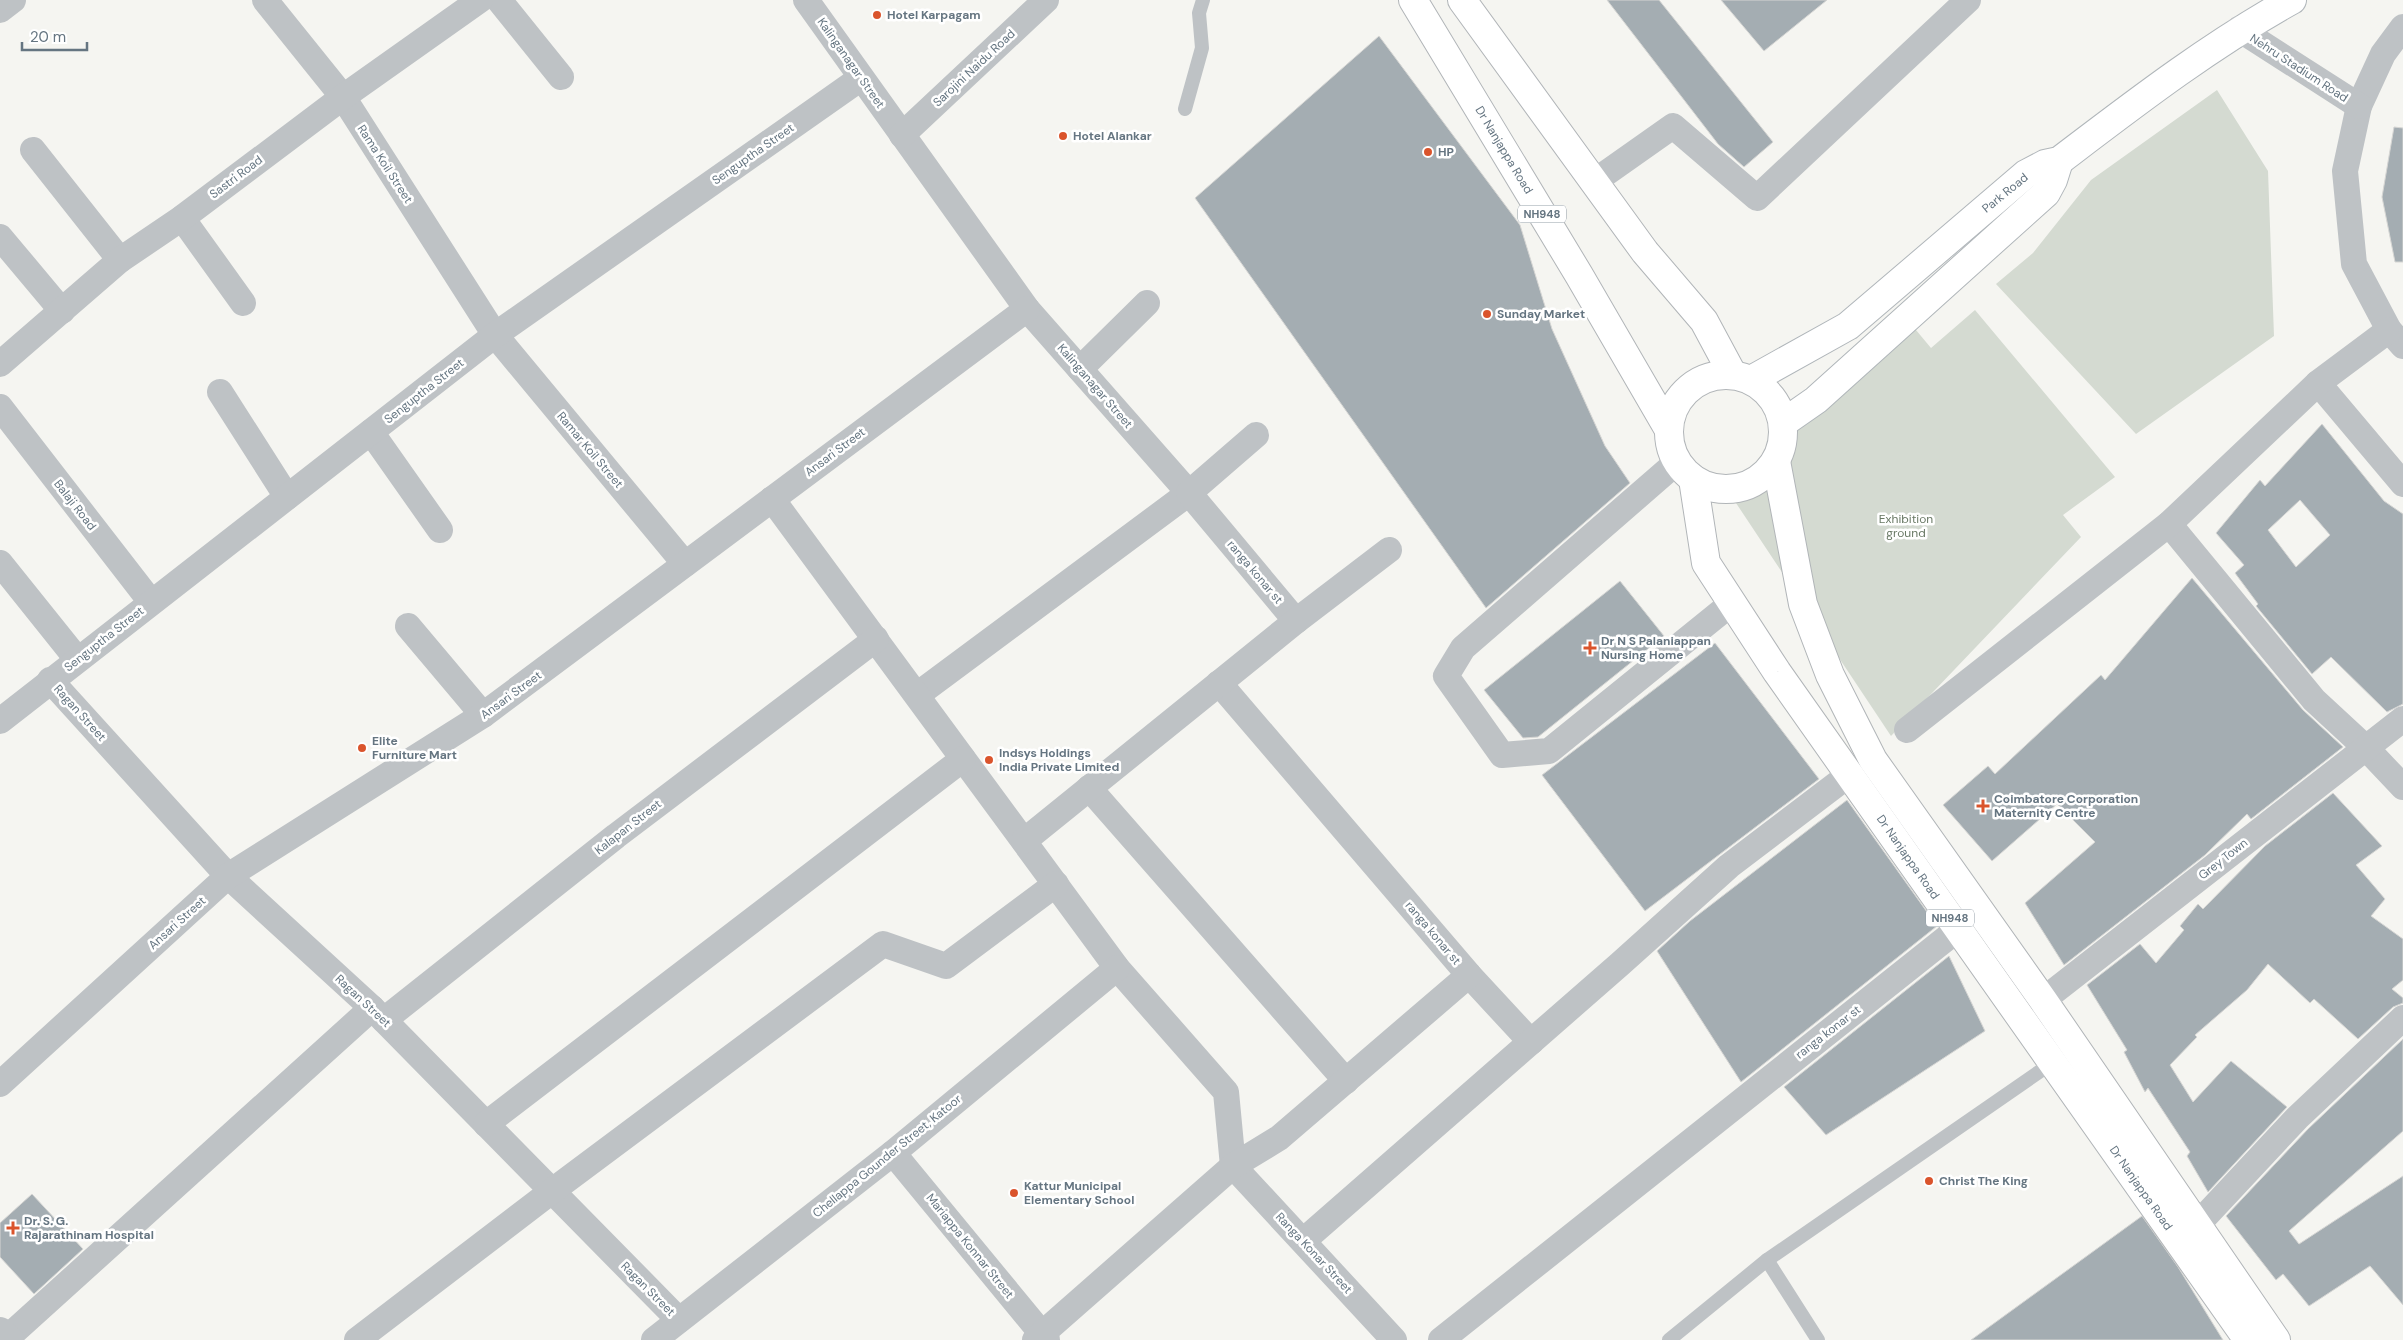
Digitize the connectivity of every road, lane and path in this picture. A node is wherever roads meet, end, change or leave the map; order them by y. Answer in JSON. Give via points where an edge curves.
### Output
{"nodes":[{"id":1,"x":13,"y":0,"type":"edge"},
{"id":2,"x":265,"y":0,"type":"edge"},
{"id":3,"x":480,"y":0,"type":"edge"},
{"id":4,"x":499,"y":0,"type":"edge"},
{"id":5,"x":806,"y":0,"type":"edge"},
{"id":6,"x":1046,"y":0,"type":"edge"},
{"id":7,"x":1204,"y":0,"type":"edge"},
{"id":8,"x":1413,"y":0,"type":"edge"},
{"id":9,"x":1968,"y":0,"type":"edge"},
{"id":10,"x":2292,"y":0,"type":"edge"},
{"id":11,"x":1467,"y":3,"type":"edge"},
{"id":12,"x":0,"y":10,"type":"edge"},
{"id":13,"x":2403,"y":27,"type":"edge"},
{"id":14,"x":2239,"y":29,"type":"junction"},
{"id":15,"x":561,"y":78,"type":"dead end"},
{"id":16,"x":861,"y":78,"type":"junction"},
{"id":17,"x":343,"y":97,"type":"junction"},
{"id":18,"x":2359,"y":106,"type":"junction"},
{"id":19,"x":1185,"y":109,"type":"dead end"},
{"id":20,"x":902,"y":135,"type":"junction"},
{"id":21,"x":33,"y":150,"type":"dead end"},
{"id":22,"x":2059,"y":161,"type":"junction"},
{"id":23,"x":1596,"y":181,"type":"junction"},
{"id":24,"x":182,"y":218,"type":"junction"},
{"id":25,"x":0,"y":237,"type":"edge"},
{"id":26,"x":120,"y":260,"type":"junction"},
{"id":27,"x":243,"y":303,"type":"dead end"},
{"id":28,"x":1147,"y":303,"type":"dead end"},
{"id":29,"x":1027,"y":308,"type":"junction"},
{"id":30,"x":62,"y":311,"type":"junction"},
{"id":31,"x":495,"y":336,"type":"junction"},
{"id":32,"x":2396,"y":338,"type":"edge"},
{"id":33,"x":0,"y":364,"type":"edge"},
{"id":34,"x":1080,"y":369,"type":"junction"},
{"id":35,"x":1742,"y":377,"type":"junction"},
{"id":36,"x":2318,"y":383,"type":"junction"},
{"id":37,"x":220,"y":392,"type":"dead end"},
{"id":38,"x":0,"y":407,"type":"edge"},
{"id":39,"x":1784,"y":423,"type":"junction"},
{"id":40,"x":1669,"y":430,"type":"junction"},
{"id":41,"x":371,"y":432,"type":"junction"},
{"id":42,"x":1256,"y":435,"type":"dead end"},
{"id":43,"x":1776,"y":461,"type":"junction"},
{"id":44,"x":1685,"y":471,"type":"junction"},
{"id":45,"x":2403,"y":484,"type":"edge"},
{"id":46,"x":1189,"y":493,"type":"junction"},
{"id":47,"x":287,"y":497,"type":"junction"},
{"id":48,"x":772,"y":499,"type":"junction"},
{"id":49,"x":2169,"y":524,"type":"junction"},
{"id":50,"x":440,"y":530,"type":"dead end"},
{"id":51,"x":1389,"y":550,"type":"dead end"},
{"id":52,"x":0,"y":563,"type":"edge"},
{"id":53,"x":686,"y":564,"type":"junction"},
{"id":54,"x":151,"y":602,"type":"junction"},
{"id":55,"x":1732,"y":603,"type":"junction"},
{"id":56,"x":1296,"y":621,"type":"junction"},
{"id":57,"x":408,"y":626,"type":"dead end"},
{"id":58,"x":876,"y":640,"type":"junction"},
{"id":59,"x":77,"y":659,"type":"junction"},
{"id":60,"x":50,"y":680,"type":"junction"},
{"id":61,"x":1219,"y":683,"type":"junction"},
{"id":62,"x":917,"y":695,"type":"junction"},
{"id":63,"x":483,"y":715,"type":"junction"},
{"id":64,"x":2403,"y":720,"type":"edge"},
{"id":65,"x":0,"y":721,"type":"edge"},
{"id":66,"x":1907,"y":730,"type":"dead end"},
{"id":67,"x":2367,"y":749,"type":"junction"},
{"id":68,"x":963,"y":759,"type":"junction"},
{"id":69,"x":1850,"y":774,"type":"junction"},
{"id":70,"x":2403,"y":787,"type":"edge"},
{"id":71,"x":1089,"y":788,"type":"junction"},
{"id":72,"x":1913,"y":817,"type":"junction"},
{"id":73,"x":1891,"y":832,"type":"junction"},
{"id":74,"x":1024,"y":841,"type":"junction"},
{"id":75,"x":228,"y":876,"type":"junction"},
{"id":76,"x":1056,"y":884,"type":"junction"},
{"id":77,"x":1958,"y":929,"type":"junction"},
{"id":78,"x":1117,"y":968,"type":"junction"},
{"id":79,"x":1469,"y":975,"type":"junction"},
{"id":80,"x":2043,"y":1000,"type":"junction"},
{"id":81,"x":378,"y":1014,"type":"junction"},
{"id":82,"x":2403,"y":1018,"type":"edge"},
{"id":83,"x":1531,"y":1042,"type":"junction"},
{"id":84,"x":2052,"y":1063,"type":"junction"},
{"id":85,"x":1346,"y":1081,"type":"junction"},
{"id":86,"x":0,"y":1084,"type":"edge"},
{"id":87,"x":486,"y":1124,"type":"junction"},
{"id":88,"x":893,"y":1153,"type":"junction"},
{"id":89,"x":1233,"y":1166,"type":"junction"},
{"id":90,"x":552,"y":1191,"type":"junction"},
{"id":91,"x":2196,"y":1225,"type":"junction"},
{"id":92,"x":1302,"y":1241,"type":"junction"},
{"id":93,"x":1767,"y":1260,"type":"junction"},
{"id":94,"x":679,"y":1320,"type":"junction"},
{"id":95,"x":6,"y":1336,"type":"edge"},
{"id":96,"x":1042,"y":1338,"type":"edge"},
{"id":97,"x":357,"y":1340,"type":"edge"},
{"id":98,"x":654,"y":1340,"type":"edge"},
{"id":99,"x":1394,"y":1340,"type":"edge"},
{"id":100,"x":1441,"y":1340,"type":"edge"},
{"id":101,"x":1669,"y":1340,"type":"edge"},
{"id":102,"x":1818,"y":1340,"type":"edge"},
{"id":103,"x":2248,"y":1340,"type":"edge"},
{"id":104,"x":2276,"y":1340,"type":"edge"}],
"edges":[{"from":1,"to":12,"type":"street"},
{"from":2,"to":17,"type":"street","name":"Rama Koil Street"},
{"from":3,"to":17,"type":"street","name":"Sastri Road"},
{"from":4,"to":15,"type":"street"},
{"from":5,"to":16,"type":"street","name":"Kalinganagar Street"},
{"from":6,"to":20,"type":"street","name":"Sarojini Naidu Road"},
{"from":7,"to":19,"type":"lane","via":[[1199,13],[1202,48]]},
{"from":8,"to":40,"type":"main road","name":"Dr Nanjappa Road","number":"NH948"},
{"from":9,"to":23,"type":"street","via":[[1757,198],[1673,126]]},
{"from":10,"to":14,"type":"main road","name":"Park Road"},
{"from":11,"to":23,"type":"main road","number":"NH948"},
{"from":13,"to":18,"type":"street","name":"Nehru Stadium Road","via":[[2383,54]]},
{"from":14,"to":18,"type":"street","name":"Nehru Stadium Road"},
{"from":14,"to":22,"type":"main road","name":"Park Road"},
{"from":16,"to":20,"type":"street","name":"Kalinganagar Street"},
{"from":16,"to":31,"type":"street","name":"Senguptha Street"},
{"from":17,"to":24,"type":"street","name":"Sastri Road"},
{"from":17,"to":31,"type":"street","name":"Rama Koil Street"},
{"from":18,"to":32,"type":"street","name":"Nehru Stadium Road","via":[[2345,171],[2354,264]]},
{"from":20,"to":29,"type":"street","name":"Kalinganagar Street"},
{"from":21,"to":26,"type":"street"},
{"from":22,"to":35,"type":"main road","name":"Park Road","via":[[2044,164],[2026,174],[1848,326]]},
{"from":22,"to":39,"type":"main road","via":[[2054,180],[2046,192],[1816,400]]},
{"from":23,"to":35,"type":"main road","number":"NH948","via":[[1645,252],[1704,321]]},
{"from":24,"to":26,"type":"street","name":"Sastri Road"},
{"from":24,"to":27,"type":"street"},
{"from":25,"to":30,"type":"street"},
{"from":26,"to":30,"type":"street","name":"Sastri Road"},
{"from":28,"to":34,"type":"street"},
{"from":29,"to":34,"type":"street","name":"Kalinganagar Street"},
{"from":29,"to":48,"type":"street","name":"Ansari Street"},
{"from":30,"to":33,"type":"street","name":"Sastri Road"},
{"from":31,"to":41,"type":"street","name":"Senguptha Street"},
{"from":31,"to":53,"type":"street","name":"Ramar Koil Street"},
{"from":32,"to":36,"type":"street"},
{"from":34,"to":46,"type":"street","name":"Kalinganagar Street"},
{"from":35,"to":39,"type":"main road","number":"NH948","via":[[1766,390],[1778,405]]},
{"from":35,"to":40,"type":"main road","number":"NH948","via":[[1714,376],[1696,383],[1672,412]]},
{"from":36,"to":45,"type":"street"},
{"from":36,"to":49,"type":"street"},
{"from":37,"to":47,"type":"street"},
{"from":38,"to":54,"type":"street","name":"Balaji Road"},
{"from":39,"to":43,"type":"main road","number":"NH948","via":[[1783,443]]},
{"from":40,"to":44,"type":"main road","number":"NH948","via":[[1671,449]]},
{"from":41,"to":47,"type":"street","name":"Senguptha Street"},
{"from":41,"to":50,"type":"street"},
{"from":42,"to":46,"type":"street"},
{"from":43,"to":44,"type":"main road","number":"NH948","via":[[1748,486],[1729,490],[1710,488]]},
{"from":43,"to":72,"type":"main road","name":"Dr Nanjappa Road","number":"NH948","via":[[1803,604],[1830,675],[1873,760]]},
{"from":44,"to":55,"type":"main road","name":"Dr Nanjappa Road","number":"NH948","via":[[1706,563]]},
{"from":44,"to":55,"type":"street","via":[[1463,648],[1446,676],[1502,755],[1549,751]]},
{"from":46,"to":56,"type":"street","name":"ranga konar st"},
{"from":46,"to":62,"type":"street"},
{"from":47,"to":54,"type":"street","name":"Senguptha Street"},
{"from":48,"to":53,"type":"street","name":"Ansari Street"},
{"from":48,"to":58,"type":"street"},
{"from":49,"to":66,"type":"street"},
{"from":49,"to":67,"type":"street","via":[[2314,700]]},
{"from":51,"to":56,"type":"street"},
{"from":52,"to":59,"type":"street"},
{"from":53,"to":63,"type":"street","name":"Ansari Street"},
{"from":54,"to":59,"type":"street","name":"Senguptha Street"},
{"from":55,"to":69,"type":"main road","name":"Dr Nanjappa Road","number":"NH948"},
{"from":56,"to":61,"type":"street"},
{"from":57,"to":63,"type":"street"},
{"from":58,"to":62,"type":"street"},
{"from":58,"to":81,"type":"street","name":"Kalapan Street"},
{"from":59,"to":60,"type":"street","name":"Senguptha Street"},
{"from":60,"to":65,"type":"street","name":"Senguptha Street"},
{"from":60,"to":75,"type":"street","name":"Ragan Street"},
{"from":61,"to":71,"type":"street"},
{"from":61,"to":79,"type":"street","name":"ranga konar st"},
{"from":62,"to":68,"type":"street"},
{"from":63,"to":75,"type":"street","name":"Ansari Street"},
{"from":64,"to":67,"type":"street","name":"Grey Town"},
{"from":67,"to":70,"type":"street"},
{"from":67,"to":80,"type":"street","name":"Grey Town"},
{"from":68,"to":74,"type":"street"},
{"from":68,"to":87,"type":"street"},
{"from":69,"to":73,"type":"main road","name":"Dr Nanjappa Road","number":"NH948"},
{"from":69,"to":83,"type":"street","via":[[1729,866]]},
{"from":71,"to":74,"type":"street"},
{"from":71,"to":85,"type":"street"},
{"from":72,"to":73,"type":"main road"},
{"from":72,"to":80,"type":"main road","name":"Dr Nanjappa Road","number":"NH948"},
{"from":73,"to":77,"type":"main road","name":"Dr Nanjappa Road","number":"NH948"},
{"from":74,"to":76,"type":"street"},
{"from":75,"to":81,"type":"street","name":"Ragan Street"},
{"from":75,"to":86,"type":"street","name":"Ansari Street"},
{"from":76,"to":78,"type":"street"},
{"from":76,"to":90,"type":"street","via":[[946,966],[883,944]]},
{"from":77,"to":84,"type":"main road","name":"Dr Nanjappa Road","number":"NH948"},
{"from":77,"to":100,"type":"street","name":"ranga konar st"},
{"from":78,"to":88,"type":"street","name":"Chellappa Gounder Street, Katoor"},
{"from":78,"to":89,"type":"street","via":[[1226,1092]]},
{"from":79,"to":83,"type":"street"},
{"from":79,"to":85,"type":"street","name":"ranga konar st"},
{"from":80,"to":91,"type":"main road","name":"Dr Nanjappa Road","number":"NH948"},
{"from":81,"to":87,"type":"street","name":"Ragan Street"},
{"from":81,"to":95,"type":"street"},
{"from":82,"to":91,"type":"street","via":[[2297,1118]]},
{"from":83,"to":92,"type":"street"},
{"from":84,"to":93,"type":"lane"},
{"from":84,"to":103,"type":"main road","name":"Dr Nanjappa Road","number":"NH948"},
{"from":85,"to":89,"type":"street","name":"ranga konar st","via":[[1279,1138]]},
{"from":87,"to":90,"type":"street","name":"Ragan Street"},
{"from":88,"to":94,"type":"street","name":"Chellappa Gounder Street, Katoor"},
{"from":88,"to":96,"type":"street","name":"Mariappa Konnar Street"},
{"from":89,"to":92,"type":"street","name":"Ranga Konar Street"},
{"from":89,"to":96,"type":"street","name":"ranga konar st"},
{"from":90,"to":94,"type":"street","name":"Ragan Street"},
{"from":90,"to":97,"type":"street"},
{"from":91,"to":104,"type":"main road","name":"Dr Nanjappa Road","number":"NH948"},
{"from":92,"to":99,"type":"street","name":"Ranga Konar Street"},
{"from":93,"to":101,"type":"lane"},
{"from":93,"to":102,"type":"lane"},
{"from":94,"to":98,"type":"street","name":"Chellappa Gounder Street, Katoor"}]}
